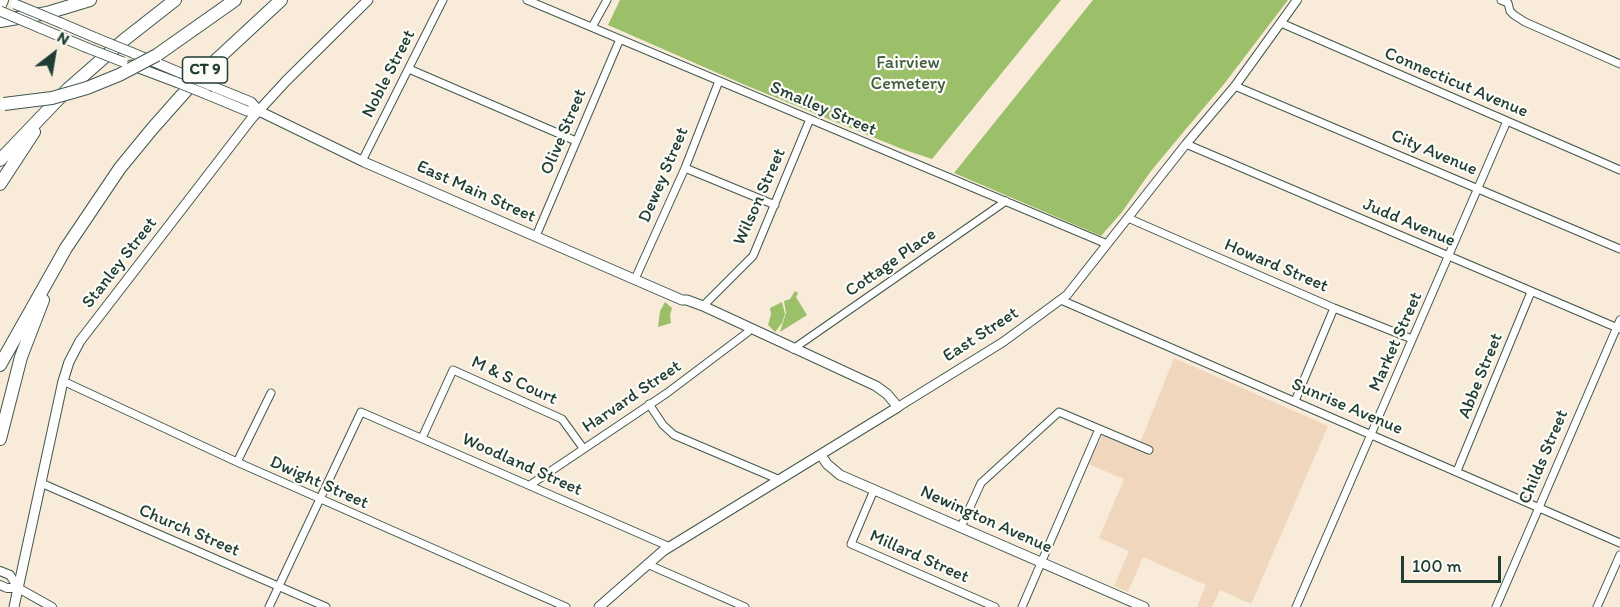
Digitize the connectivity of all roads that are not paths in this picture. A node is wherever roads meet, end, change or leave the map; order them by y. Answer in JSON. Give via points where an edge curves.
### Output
{"nodes":[{"id":1,"x":4,"y":0,"type":"edge"},
{"id":2,"x":90,"y":0,"type":"edge"},
{"id":3,"x":175,"y":0,"type":"edge"},
{"id":4,"x":236,"y":0,"type":"edge"},
{"id":5,"x":281,"y":0,"type":"edge"},
{"id":6,"x":368,"y":0,"type":"edge"},
{"id":7,"x":443,"y":0,"type":"edge"},
{"id":8,"x":527,"y":0,"type":"edge"},
{"id":9,"x":607,"y":0,"type":"edge"},
{"id":10,"x":1297,"y":0,"type":"edge"},
{"id":11,"x":1506,"y":1,"type":"edge"},
{"id":12,"x":0,"y":5,"type":"edge"},
{"id":13,"x":0,"y":11,"type":"edge"},
{"id":14,"x":0,"y":21,"type":"edge"},
{"id":15,"x":1281,"y":23,"type":"junction"},
{"id":16,"x":592,"y":27,"type":"junction"},
{"id":17,"x":620,"y":39,"type":"junction"},
{"id":18,"x":1620,"y":64,"type":"edge"},
{"id":19,"x":409,"y":69,"type":"junction"},
{"id":20,"x":719,"y":81,"type":"junction"},
{"id":21,"x":1235,"y":86,"type":"junction"},
{"id":22,"x":68,"y":89,"type":"junction"},
{"id":23,"x":2,"y":104,"type":"edge"},
{"id":24,"x":259,"y":111,"type":"junction"},
{"id":25,"x":810,"y":119,"type":"junction"},
{"id":26,"x":1507,"y":121,"type":"junction"},
{"id":27,"x":576,"y":141,"type":"junction"},
{"id":28,"x":1186,"y":144,"type":"junction"},
{"id":29,"x":0,"y":160,"type":"edge"},
{"id":30,"x":362,"y":160,"type":"junction"},
{"id":31,"x":685,"y":168,"type":"junction"},
{"id":32,"x":1620,"y":170,"type":"edge"},
{"id":33,"x":0,"y":184,"type":"edge"},
{"id":34,"x":1479,"y":188,"type":"junction"},
{"id":35,"x":1006,"y":201,"type":"junction"},
{"id":36,"x":775,"y":205,"type":"junction"},
{"id":37,"x":1128,"y":218,"type":"junction"},
{"id":38,"x":83,"y":220,"type":"junction"},
{"id":39,"x":536,"y":236,"type":"junction"},
{"id":40,"x":1107,"y":244,"type":"junction"},
{"id":41,"x":1620,"y":249,"type":"edge"},
{"id":42,"x":1450,"y":257,"type":"junction"},
{"id":43,"x":634,"y":279,"type":"junction"},
{"id":44,"x":1531,"y":292,"type":"junction"},
{"id":45,"x":682,"y":300,"type":"junction"},
{"id":46,"x":1061,"y":300,"type":"junction"},
{"id":47,"x":703,"y":306,"type":"junction"},
{"id":48,"x":1334,"y":308,"type":"junction"},
{"id":49,"x":1619,"y":325,"type":"edge"},
{"id":50,"x":748,"y":332,"type":"junction"},
{"id":51,"x":760,"y":334,"type":"junction"},
{"id":52,"x":1412,"y":339,"type":"junction"},
{"id":53,"x":793,"y":349,"type":"junction"},
{"id":54,"x":0,"y":365,"type":"edge"},
{"id":55,"x":63,"y":381,"type":"junction"},
{"id":56,"x":271,"y":393,"type":"dead end"},
{"id":57,"x":1295,"y":401,"type":"junction"},
{"id":58,"x":649,"y":405,"type":"junction"},
{"id":59,"x":898,"y":407,"type":"junction"},
{"id":60,"x":1099,"y":429,"type":"junction"},
{"id":61,"x":1371,"y":434,"type":"junction"},
{"id":62,"x":422,"y":438,"type":"junction"},
{"id":63,"x":0,"y":439,"type":"edge"},
{"id":64,"x":583,"y":448,"type":"junction"},
{"id":65,"x":1149,"y":450,"type":"dead end"},
{"id":66,"x":821,"y":454,"type":"junction"},
{"id":67,"x":237,"y":462,"type":"junction"},
{"id":68,"x":1457,"y":471,"type":"junction"},
{"id":69,"x":780,"y":480,"type":"junction"},
{"id":70,"x":41,"y":483,"type":"junction"},
{"id":71,"x":530,"y":485,"type":"junction"},
{"id":72,"x":874,"y":490,"type":"junction"},
{"id":73,"x":320,"y":499,"type":"junction"},
{"id":74,"x":1539,"y":506,"type":"junction"},
{"id":75,"x":961,"y":527,"type":"junction"},
{"id":76,"x":1620,"y":543,"type":"edge"},
{"id":77,"x":670,"y":547,"type":"junction"},
{"id":78,"x":1620,"y":555,"type":"edge"},
{"id":79,"x":1041,"y":562,"type":"junction"},
{"id":80,"x":647,"y":564,"type":"junction"},
{"id":81,"x":0,"y":571,"type":"edge"},
{"id":82,"x":0,"y":585,"type":"edge"},
{"id":83,"x":278,"y":586,"type":"junction"},
{"id":84,"x":18,"y":588,"type":"junction"},
{"id":85,"x":14,"y":607,"type":"edge"},
{"id":86,"x":52,"y":607,"type":"edge"},
{"id":87,"x":268,"y":607,"type":"edge"},
{"id":88,"x":326,"y":607,"type":"edge"},
{"id":89,"x":566,"y":607,"type":"edge"},
{"id":90,"x":599,"y":607,"type":"edge"},
{"id":91,"x":746,"y":607,"type":"edge"},
{"id":92,"x":994,"y":607,"type":"edge"},
{"id":93,"x":1022,"y":607,"type":"edge"},
{"id":94,"x":1144,"y":607,"type":"edge"},
{"id":95,"x":1296,"y":607,"type":"edge"},
{"id":96,"x":1496,"y":607,"type":"edge"},
{"id":97,"x":1597,"y":607,"type":"edge"}],
"edges":[{"from":1,"to":12,"type":"highway"},
{"from":1,"to":24,"type":"main road","name":"East Main Street","bridge":true,"via":[[251,102]]},
{"from":2,"to":14,"type":"highway"},
{"from":3,"to":22,"type":"highway"},
{"from":4,"to":23,"type":"highway","bridge":true,"via":[[157,55],[119,75],[40,100]]},
{"from":5,"to":38,"type":"highway","number":"CT 9","via":[[182,95]]},
{"from":6,"to":24,"type":"main road","name":"Stanley Street"},
{"from":7,"to":19,"type":"street","name":"Noble Street"},
{"from":8,"to":16,"type":"street","name":"Smalley Street"},
{"from":9,"to":16,"type":"street"},
{"from":10,"to":15,"type":"street","name":"East Street"},
{"from":11,"to":18,"type":"street","via":[[1510,10],[1525,22]]},
{"from":13,"to":24,"type":"main road","name":"East Main Street","bridge":true,"via":[[247,111]]},
{"from":15,"to":21,"type":"street","name":"East Street"},
{"from":15,"to":26,"type":"street","name":"Connecticut Avenue"},
{"from":16,"to":17,"type":"street","name":"Smalley Street"},
{"from":17,"to":20,"type":"street","name":"Smalley Street"},
{"from":17,"to":27,"type":"street","name":"Olive Street"},
{"from":19,"to":27,"type":"street"},
{"from":19,"to":30,"type":"street","name":"Noble Street"},
{"from":20,"to":25,"type":"street","name":"Smalley Street"},
{"from":20,"to":31,"type":"street","name":"Dewey Street"},
{"from":21,"to":28,"type":"street","name":"East Street"},
{"from":21,"to":34,"type":"street","name":"City Avenue"},
{"from":22,"to":29,"type":"highway"},
{"from":22,"to":33,"type":"highway"},
{"from":24,"to":30,"type":"main road","name":"East Main Street"},
{"from":24,"to":55,"type":"main road","name":"Stanley Street","via":[[87,331]]},
{"from":25,"to":35,"type":"street","name":"Smalley Street"},
{"from":25,"to":36,"type":"street","name":"Wilson Street"},
{"from":26,"to":32,"type":"street","name":"Connecticut Avenue"},
{"from":26,"to":34,"type":"street","name":"Market Street"},
{"from":27,"to":39,"type":"street","name":"Olive Street"},
{"from":28,"to":37,"type":"street","name":"East Street"},
{"from":28,"to":42,"type":"street","name":"Judd Avenue"},
{"from":30,"to":39,"type":"main road","name":"East Main Street"},
{"from":31,"to":36,"type":"street"},
{"from":31,"to":43,"type":"street","name":"Dewey Street"},
{"from":34,"to":41,"type":"street","name":"City Avenue"},
{"from":34,"to":42,"type":"street","name":"Market Street"},
{"from":35,"to":40,"type":"street","name":"Smalley Street"},
{"from":35,"to":53,"type":"street","name":"Cottage Place"},
{"from":36,"to":47,"type":"street","name":"Wilson Street","via":[[753,256]]},
{"from":37,"to":40,"type":"street","name":"East Street"},
{"from":37,"to":48,"type":"street","name":"Howard Street"},
{"from":38,"to":54,"type":"highway","number":"CT 9"},
{"from":38,"to":63,"type":"highway","via":[[31,328]]},
{"from":39,"to":43,"type":"main road","name":"East Main Street"},
{"from":40,"to":46,"type":"street","name":"East Street"},
{"from":42,"to":44,"type":"street","name":"Judd Avenue"},
{"from":42,"to":52,"type":"street","name":"Market Street"},
{"from":43,"to":45,"type":"main road","name":"East Main Street"},
{"from":44,"to":49,"type":"street","name":"Judd Avenue"},
{"from":44,"to":68,"type":"street","name":"Abbe Street"},
{"from":45,"to":47,"type":"main road","name":"East Main Street"},
{"from":45,"to":50,"type":"main road","name":"East Main Street"},
{"from":46,"to":57,"type":"street","name":"Sunrise Avenue"},
{"from":46,"to":59,"type":"street","name":"East Street","via":[[1003,342]]},
{"from":47,"to":51,"type":"main road","name":"East Main Street"},
{"from":48,"to":52,"type":"street","name":"Howard Street"},
{"from":48,"to":57,"type":"street"},
{"from":49,"to":74,"type":"street","name":"Childs Street"},
{"from":50,"to":51,"type":"main road","name":"East Main Street"},
{"from":50,"to":58,"type":"street","name":"Harvard Street"},
{"from":51,"to":53,"type":"main road","name":"East Main Street"},
{"from":52,"to":61,"type":"street","name":"Market Street"},
{"from":53,"to":59,"type":"main road","name":"East Main Street","via":[[878,387]]},
{"from":55,"to":67,"type":"street","name":"Dwight Street"},
{"from":55,"to":70,"type":"main road","name":"Stanley Street"},
{"from":56,"to":67,"type":"street"},
{"from":57,"to":61,"type":"street","name":"Sunrise Avenue"},
{"from":58,"to":64,"type":"street","name":"Harvard Street"},
{"from":58,"to":69,"type":"street","via":[[674,435]]},
{"from":59,"to":66,"type":"main road","name":"East Street"},
{"from":60,"to":65,"type":"street"},
{"from":60,"to":75,"type":"street","via":[[1059,412],[981,483]]},
{"from":60,"to":79,"type":"street"},
{"from":61,"to":68,"type":"street","name":"Sunrise Avenue"},
{"from":61,"to":95,"type":"street","name":"Market Street"},
{"from":62,"to":64,"type":"street","name":"M & S Court","via":[[453,370],[562,419]]},
{"from":62,"to":71,"type":"street","name":"Woodland Street"},
{"from":62,"to":73,"type":"street","name":"Woodland Street","via":[[360,412]]},
{"from":64,"to":71,"type":"street","name":"Harvard Street"},
{"from":66,"to":69,"type":"main road","name":"East Street"},
{"from":66,"to":72,"type":"main road","name":"Newington Avenue","via":[[834,472]]},
{"from":67,"to":73,"type":"street","name":"Dwight Street"},
{"from":68,"to":74,"type":"street","name":"Sunrise Avenue"},
{"from":69,"to":77,"type":"main road","name":"East Street"},
{"from":70,"to":83,"type":"street","name":"Church Street"},
{"from":70,"to":84,"type":"main road","name":"Stanley Street"},
{"from":71,"to":77,"type":"street","name":"Woodland Street"},
{"from":72,"to":75,"type":"main road","name":"Newington Avenue"},
{"from":72,"to":92,"type":"street","name":"Millard Street","via":[[851,543]]},
{"from":73,"to":83,"type":"street"},
{"from":73,"to":89,"type":"street","name":"Dwight Street"},
{"from":74,"to":76,"type":"street","name":"Sunrise Avenue"},
{"from":74,"to":96,"type":"street","name":"Childs Street"},
{"from":75,"to":79,"type":"main road","name":"Newington Avenue"},
{"from":77,"to":80,"type":"main road","name":"East Street"},
{"from":78,"to":97,"type":"street"},
{"from":79,"to":93,"type":"street"},
{"from":79,"to":94,"type":"main road","name":"Newington Avenue"},
{"from":80,"to":90,"type":"main road","name":"East Street"},
{"from":80,"to":91,"type":"street"},
{"from":81,"to":84,"type":"street","via":[[10,575]]},
{"from":82,"to":84,"type":"street"},
{"from":83,"to":87,"type":"street"},
{"from":83,"to":88,"type":"street","name":"Church Street"},
{"from":84,"to":85,"type":"main road","name":"Stanley Street"},
{"from":84,"to":86,"type":"street"}]}
